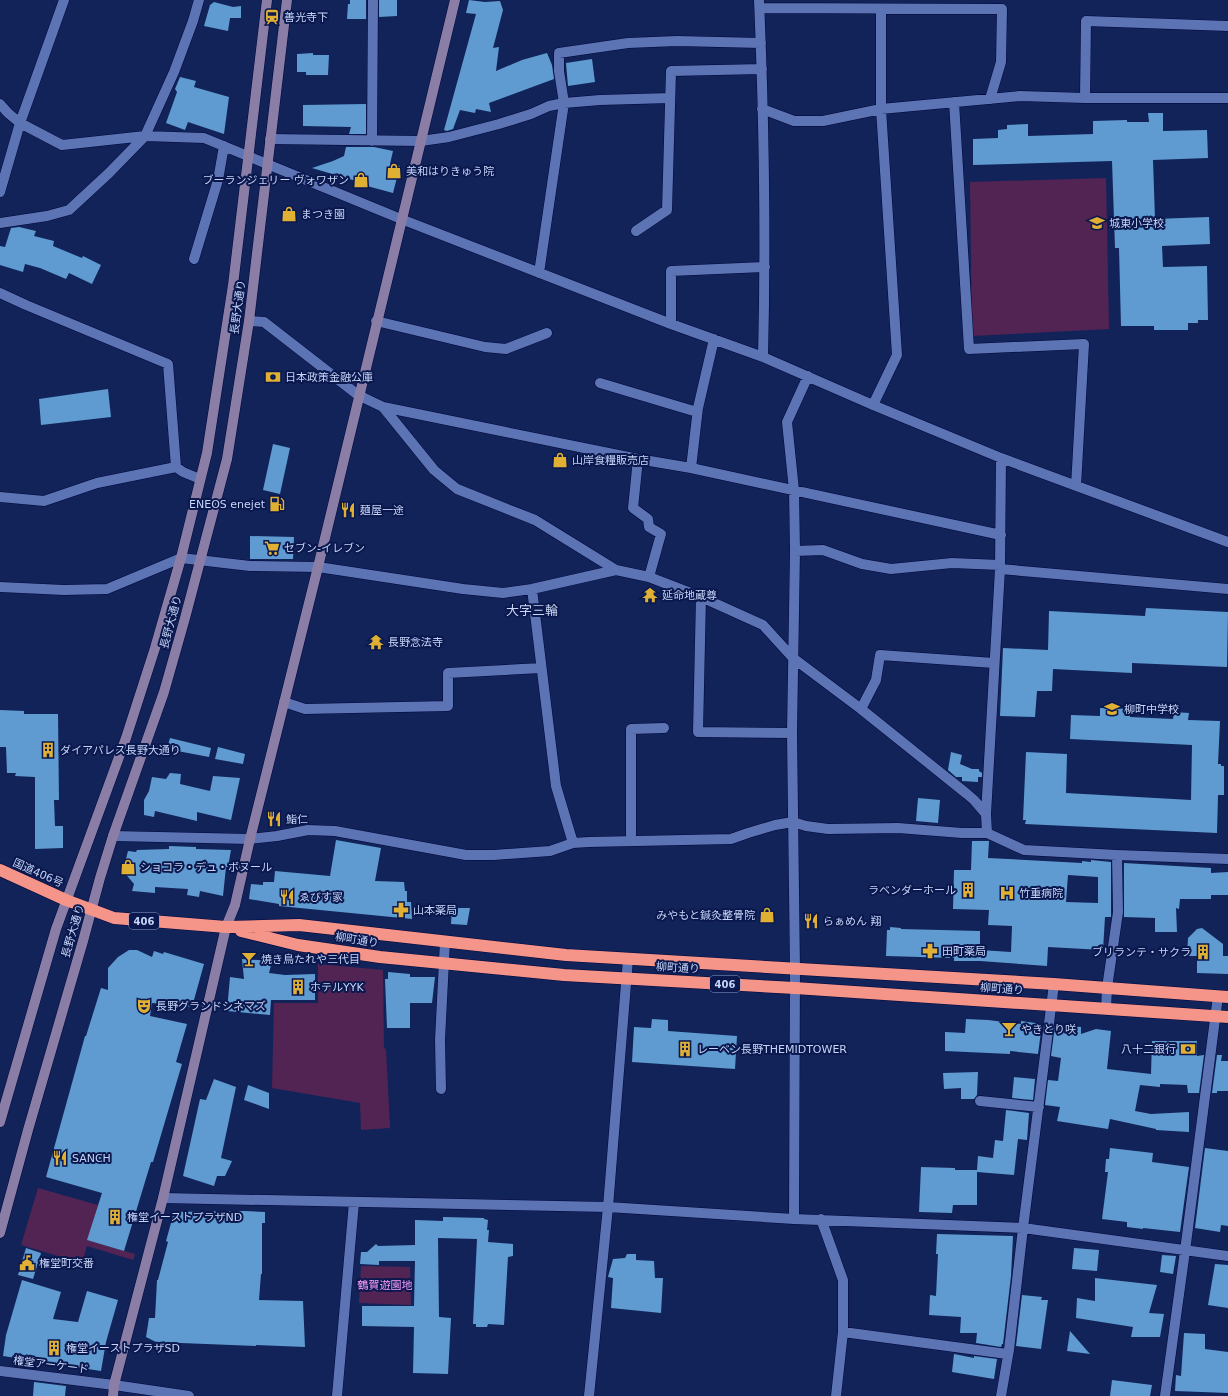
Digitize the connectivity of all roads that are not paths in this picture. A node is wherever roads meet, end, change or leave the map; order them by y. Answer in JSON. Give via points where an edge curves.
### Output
{"nodes":[{"id":1,"x":64,"y":0,"type":"edge"},
{"id":2,"x":199,"y":0,"type":"edge"},
{"id":3,"x":267,"y":0,"type":"edge"},
{"id":4,"x":287,"y":0,"type":"edge"},
{"id":5,"x":373,"y":0,"type":"edge"},
{"id":6,"x":455,"y":0,"type":"edge"},
{"id":7,"x":759,"y":4,"type":"edge"},
{"id":8,"x":881,"y":9,"type":"junction"},
{"id":9,"x":1228,"y":26,"type":"edge"},
{"id":10,"x":761,"y":43,"type":"junction"},
{"id":11,"x":762,"y":69,"type":"junction"},
{"id":12,"x":670,"y":98,"type":"junction"},
{"id":13,"x":1085,"y":98,"type":"junction"},
{"id":14,"x":1228,"y":98,"type":"edge"},
{"id":15,"x":990,"y":99,"type":"junction"},
{"id":16,"x":954,"y":102,"type":"junction"},
{"id":17,"x":564,"y":103,"type":"junction"},
{"id":18,"x":0,"y":104,"type":"edge"},
{"id":19,"x":762,"y":109,"type":"junction"},
{"id":20,"x":881,"y":109,"type":"junction"},
{"id":21,"x":20,"y":123,"type":"junction"},
{"id":22,"x":144,"y":136,"type":"junction"},
{"id":23,"x":270,"y":140,"type":"junction"},
{"id":24,"x":372,"y":141,"type":"junction"},
{"id":25,"x":421,"y":141,"type":"junction"},
{"id":26,"x":224,"y":146,"type":"junction"},
{"id":27,"x":248,"y":155,"type":"junction"},
{"id":28,"x":268,"y":164,"type":"junction"},
{"id":29,"x":0,"y":192,"type":"edge"},
{"id":30,"x":401,"y":219,"type":"junction"},
{"id":31,"x":0,"y":223,"type":"edge"},
{"id":32,"x":636,"y":231,"type":"dead end"},
{"id":33,"x":194,"y":259,"type":"dead end"},
{"id":34,"x":765,"y":267,"type":"junction"},
{"id":35,"x":539,"y":273,"type":"junction"},
{"id":36,"x":0,"y":293,"type":"edge"},
{"id":37,"x":249,"y":321,"type":"junction"},
{"id":38,"x":376,"y":321,"type":"junction"},
{"id":39,"x":671,"y":324,"type":"junction"},
{"id":40,"x":547,"y":333,"type":"dead end"},
{"id":41,"x":714,"y":339,"type":"junction"},
{"id":42,"x":763,"y":357,"type":"junction"},
{"id":43,"x":808,"y":376,"type":"junction"},
{"id":44,"x":600,"y":383,"type":"dead end"},
{"id":45,"x":358,"y":395,"type":"junction"},
{"id":46,"x":873,"y":405,"type":"junction"},
{"id":47,"x":383,"y":407,"type":"junction"},
{"id":48,"x":697,"y":412,"type":"junction"},
{"id":49,"x":1001,"y":458,"type":"junction"},
{"id":50,"x":638,"y":459,"type":"junction"},
{"id":51,"x":176,"y":466,"type":"junction"},
{"id":52,"x":691,"y":468,"type":"junction"},
{"id":53,"x":200,"y":479,"type":"junction"},
{"id":54,"x":1076,"y":486,"type":"junction"},
{"id":55,"x":794,"y":490,"type":"junction"},
{"id":56,"x":0,"y":497,"type":"edge"},
{"id":57,"x":1001,"y":535,"type":"junction"},
{"id":58,"x":1228,"y":542,"type":"edge"},
{"id":59,"x":795,"y":551,"type":"junction"},
{"id":60,"x":181,"y":558,"type":"junction"},
{"id":61,"x":200,"y":560,"type":"junction"},
{"id":62,"x":318,"y":567,"type":"junction"},
{"id":63,"x":1000,"y":567,"type":"junction"},
{"id":64,"x":616,"y":570,"type":"junction"},
{"id":65,"x":649,"y":577,"type":"junction"},
{"id":66,"x":0,"y":587,"type":"edge"},
{"id":67,"x":532,"y":589,"type":"junction"},
{"id":68,"x":1228,"y":589,"type":"edge"},
{"id":69,"x":701,"y":597,"type":"junction"},
{"id":70,"x":793,"y":658,"type":"junction"},
{"id":71,"x":994,"y":663,"type":"junction"},
{"id":72,"x":541,"y":668,"type":"junction"},
{"id":73,"x":284,"y":702,"type":"junction"},
{"id":74,"x":860,"y":709,"type":"junction"},
{"id":75,"x":664,"y":728,"type":"dead end"},
{"id":76,"x":792,"y":733,"type":"junction"},
{"id":77,"x":986,"y":814,"type":"junction"},
{"id":78,"x":793,"y":822,"type":"junction"},
{"id":79,"x":987,"y":833,"type":"junction"},
{"id":80,"x":113,"y":836,"type":"junction"},
{"id":81,"x":250,"y":838,"type":"junction"},
{"id":82,"x":631,"y":841,"type":"junction"},
{"id":83,"x":573,"y":843,"type":"junction"},
{"id":84,"x":1117,"y":855,"type":"junction"},
{"id":85,"x":1228,"y":859,"type":"edge"},
{"id":86,"x":0,"y":870,"type":"edge"},
{"id":87,"x":66,"y":900,"type":"junction"},
{"id":88,"x":92,"y":910,"type":"junction"},
{"id":89,"x":226,"y":927,"type":"junction"},
{"id":90,"x":445,"y":941,"type":"junction"},
{"id":91,"x":628,"y":959,"type":"junction"},
{"id":92,"x":443,"y":963,"type":"junction"},
{"id":93,"x":795,"y":969,"type":"junction"},
{"id":94,"x":626,"y":978,"type":"junction"},
{"id":95,"x":1054,"y":984,"type":"junction"},
{"id":96,"x":795,"y":988,"type":"junction"},
{"id":97,"x":1107,"y":988,"type":"junction"},
{"id":98,"x":1223,"y":996,"type":"edge"},
{"id":99,"x":1052,"y":1005,"type":"junction"},
{"id":100,"x":1106,"y":1009,"type":"junction"},
{"id":101,"x":1216,"y":1016,"type":"junction"},
{"id":102,"x":1228,"y":1018,"type":"edge"},
{"id":103,"x":441,"y":1090,"type":"dead end"},
{"id":104,"x":4,"y":1092,"type":"edge"},
{"id":105,"x":980,"y":1101,"type":"dead end"},
{"id":106,"x":1039,"y":1107,"type":"junction"},
{"id":107,"x":0,"y":1122,"type":"edge"},
{"id":108,"x":162,"y":1198,"type":"junction"},
{"id":109,"x":354,"y":1202,"type":"junction"},
{"id":110,"x":608,"y":1206,"type":"junction"},
{"id":111,"x":794,"y":1219,"type":"junction"},
{"id":112,"x":821,"y":1219,"type":"junction"},
{"id":113,"x":1023,"y":1228,"type":"junction"},
{"id":114,"x":0,"y":1233,"type":"edge"},
{"id":115,"x":1185,"y":1250,"type":"junction"},
{"id":116,"x":1228,"y":1256,"type":"edge"},
{"id":117,"x":843,"y":1332,"type":"junction"},
{"id":118,"x":1007,"y":1354,"type":"junction"},
{"id":119,"x":0,"y":1371,"type":"edge"},
{"id":120,"x":114,"y":1385,"type":"junction"},
{"id":121,"x":113,"y":1396,"type":"edge"},
{"id":122,"x":189,"y":1396,"type":"edge"},
{"id":123,"x":337,"y":1396,"type":"edge"},
{"id":124,"x":589,"y":1396,"type":"edge"},
{"id":125,"x":836,"y":1396,"type":"edge"},
{"id":126,"x":1001,"y":1396,"type":"edge"},
{"id":127,"x":1165,"y":1396,"type":"edge"}],
"edges":[{"from":1,"to":21,"type":"street"},
{"from":2,"to":22,"type":"street","via":[[174,72]]},
{"from":3,"to":27,"type":"street","name":"長野大通り"},
{"from":4,"to":23,"type":"street","name":"長野大通り"},
{"from":5,"to":24,"type":"street"},
{"from":6,"to":25,"type":"street"},
{"from":7,"to":8,"type":"street"},
{"from":7,"to":10,"type":"street"},
{"from":8,"to":15,"type":"street","via":[[1002,9],[1001,62]]},
{"from":8,"to":20,"type":"street"},
{"from":9,"to":13,"type":"street","via":[[1086,22]]},
{"from":10,"to":11,"type":"street"},
{"from":10,"to":17,"type":"street","via":[[628,43],[559,53]]},
{"from":11,"to":12,"type":"street","via":[[671,71]]},
{"from":11,"to":19,"type":"street"},
{"from":12,"to":17,"type":"street"},
{"from":12,"to":32,"type":"street","via":[[667,210]]},
{"from":13,"to":14,"type":"street"},
{"from":13,"to":15,"type":"street","via":[[1020,96]]},
{"from":15,"to":16,"type":"street"},
{"from":16,"to":20,"type":"street"},
{"from":16,"to":54,"type":"street","via":[[969,349],[1084,344]]},
{"from":17,"to":25,"type":"street","via":[[499,124],[449,137]]},
{"from":17,"to":35,"type":"street"},
{"from":18,"to":21,"type":"street"},
{"from":19,"to":20,"type":"street","via":[[794,121],[823,121]]},
{"from":19,"to":34,"type":"street"},
{"from":20,"to":46,"type":"street","via":[[897,355]]},
{"from":21,"to":22,"type":"street","via":[[62,145]]},
{"from":21,"to":29,"type":"street"},
{"from":22,"to":26,"type":"street","via":[[204,138]]},
{"from":22,"to":31,"type":"street","via":[[69,210]]},
{"from":23,"to":24,"type":"street"},
{"from":23,"to":28,"type":"street","name":"長野大通り"},
{"from":24,"to":25,"type":"street"},
{"from":25,"to":30,"type":"street"},
{"from":26,"to":27,"type":"street"},
{"from":26,"to":33,"type":"street","via":[[218,180]]},
{"from":27,"to":28,"type":"street"},
{"from":27,"to":53,"type":"street","name":"長野大通り","via":[[233,285],[207,453]]},
{"from":28,"to":30,"type":"street"},
{"from":28,"to":37,"type":"street","name":"長野大通り"},
{"from":30,"to":35,"type":"street"},
{"from":30,"to":38,"type":"street"},
{"from":34,"to":39,"type":"street","via":[[671,271]]},
{"from":34,"to":42,"type":"street"},
{"from":35,"to":39,"type":"street"},
{"from":36,"to":51,"type":"street","via":[[168,364]]},
{"from":37,"to":45,"type":"street","via":[[264,322]]},
{"from":37,"to":61,"type":"street","name":"長野大通り","via":[[227,459]]},
{"from":38,"to":40,"type":"street","via":[[506,350]]},
{"from":38,"to":45,"type":"street"},
{"from":39,"to":41,"type":"street"},
{"from":41,"to":42,"type":"street"},
{"from":41,"to":48,"type":"street"},
{"from":42,"to":43,"type":"street"},
{"from":43,"to":46,"type":"street"},
{"from":43,"to":55,"type":"street","via":[[788,422]]},
{"from":44,"to":48,"type":"street"},
{"from":45,"to":47,"type":"street"},
{"from":45,"to":62,"type":"street"},
{"from":46,"to":49,"type":"street"},
{"from":47,"to":50,"type":"street"},
{"from":47,"to":64,"type":"street","via":[[434,470],[457,489],[534,520]]},
{"from":48,"to":52,"type":"street"},
{"from":49,"to":54,"type":"street"},
{"from":49,"to":57,"type":"street"},
{"from":50,"to":52,"type":"street"},
{"from":50,"to":65,"type":"street","via":[[633,508],[648,519],[649,527],[661,534]]},
{"from":51,"to":53,"type":"street"},
{"from":51,"to":56,"type":"street","via":[[97,483],[44,501]]},
{"from":52,"to":55,"type":"street"},
{"from":53,"to":60,"type":"street","name":"長野大通り"},
{"from":54,"to":58,"type":"street"},
{"from":55,"to":57,"type":"street"},
{"from":55,"to":59,"type":"street"},
{"from":57,"to":63,"type":"street"},
{"from":59,"to":63,"type":"street","via":[[823,550],[862,564],[891,569],[952,563]]},
{"from":59,"to":70,"type":"street"},
{"from":60,"to":61,"type":"street"},
{"from":60,"to":66,"type":"street","via":[[107,590]]},
{"from":60,"to":87,"type":"street","name":"長野大通り","via":[[126,738]]},
{"from":61,"to":62,"type":"street","via":[[250,566]]},
{"from":61,"to":80,"type":"street","name":"長野大通り","via":[[164,692]]},
{"from":62,"to":67,"type":"street","via":[[463,589],[503,593]]},
{"from":62,"to":73,"type":"street"},
{"from":63,"to":68,"type":"street"},
{"from":63,"to":71,"type":"street"},
{"from":64,"to":65,"type":"street"},
{"from":64,"to":67,"type":"street"},
{"from":65,"to":69,"type":"street"},
{"from":67,"to":72,"type":"street"},
{"from":69,"to":70,"type":"street","via":[[763,625]]},
{"from":69,"to":76,"type":"street","via":[[698,732]]},
{"from":70,"to":74,"type":"street"},
{"from":70,"to":76,"type":"street"},
{"from":71,"to":74,"type":"street","via":[[880,655],[876,680]]},
{"from":71,"to":77,"type":"street"},
{"from":72,"to":73,"type":"street","via":[[448,674],[448,706],[305,709]]},
{"from":72,"to":83,"type":"street","via":[[556,786]]},
{"from":73,"to":81,"type":"street"},
{"from":74,"to":77,"type":"street","via":[[974,800]]},
{"from":75,"to":82,"type":"street","via":[[630,729]]},
{"from":76,"to":78,"type":"street"},
{"from":77,"to":79,"type":"street"},
{"from":78,"to":79,"type":"street","via":[[828,829],[898,828]]},
{"from":78,"to":82,"type":"street","via":[[731,839]]},
{"from":78,"to":93,"type":"street"},
{"from":79,"to":84,"type":"street","via":[[1024,850]]},
{"from":80,"to":81,"type":"street"},
{"from":80,"to":88,"type":"street","name":"長野大通り"},
{"from":81,"to":83,"type":"street","via":[[308,830],[335,831],[466,855],[550,851]]},
{"from":81,"to":89,"type":"street","via":[[235,905]]},
{"from":82,"to":83,"type":"street"},
{"from":84,"to":85,"type":"street"},
{"from":84,"to":97,"type":"street","via":[[1118,912]]},
{"from":86,"to":87,"type":"highway","name":"国道406号","number":"406"},
{"from":87,"to":88,"type":"highway","name":"柳町通り","number":"406"},
{"from":87,"to":104,"type":"street","name":"長野大通り"},
{"from":88,"to":89,"type":"highway","name":"柳町通り","number":"406","via":[[114,918]]},
{"from":88,"to":114,"type":"street","name":"長野大通り"},
{"from":89,"to":90,"type":"highway","name":"柳町通り","number":"406","via":[[299,925]]},
{"from":89,"to":92,"type":"highway","name":"柳町通り","number":"406","via":[[298,945]]},
{"from":89,"to":108,"type":"street"},
{"from":90,"to":91,"type":"highway","name":"柳町通り","number":"406","via":[[566,955]]},
{"from":90,"to":92,"type":"street"},
{"from":91,"to":93,"type":"highway","name":"柳町通り","number":"406"},
{"from":91,"to":94,"type":"street"},
{"from":92,"to":94,"type":"highway","name":"柳町通り","number":"406","via":[[564,975]]},
{"from":92,"to":103,"type":"street"},
{"from":93,"to":95,"type":"highway","name":"柳町通り","number":"406"},
{"from":93,"to":96,"type":"street"},
{"from":94,"to":96,"type":"highway","name":"柳町通り","number":"406"},
{"from":94,"to":110,"type":"street"},
{"from":95,"to":97,"type":"highway","name":"柳町通り","number":"406"},
{"from":95,"to":99,"type":"street"},
{"from":96,"to":99,"type":"highway","name":"柳町通り","number":"406"},
{"from":96,"to":111,"type":"street"},
{"from":97,"to":98,"type":"highway","name":"柳町通り","number":"406"},
{"from":97,"to":100,"type":"street"},
{"from":98,"to":101,"type":"street"},
{"from":99,"to":100,"type":"highway","name":"柳町通り","number":"406"},
{"from":99,"to":106,"type":"street"},
{"from":100,"to":101,"type":"highway","name":"柳町通り","number":"406"},
{"from":101,"to":102,"type":"highway","name":"柳町通り","number":"406"},
{"from":101,"to":115,"type":"street"},
{"from":104,"to":107,"type":"street","name":"長野大通り"},
{"from":105,"to":106,"type":"street"},
{"from":106,"to":113,"type":"street"},
{"from":108,"to":109,"type":"street"},
{"from":108,"to":120,"type":"street"},
{"from":109,"to":110,"type":"street"},
{"from":109,"to":123,"type":"street"},
{"from":110,"to":111,"type":"street"},
{"from":110,"to":124,"type":"street"},
{"from":111,"to":112,"type":"street"},
{"from":112,"to":113,"type":"street"},
{"from":112,"to":117,"type":"street","via":[[843,1280]]},
{"from":113,"to":115,"type":"street"},
{"from":113,"to":118,"type":"street"},
{"from":115,"to":116,"type":"street"},
{"from":115,"to":127,"type":"street"},
{"from":117,"to":118,"type":"street"},
{"from":117,"to":125,"type":"street"},
{"from":118,"to":126,"type":"street"},
{"from":119,"to":120,"type":"street","name":"権堂アーケード"},
{"from":120,"to":121,"type":"street"},
{"from":120,"to":122,"type":"street","name":"権堂アーケード"}]}
